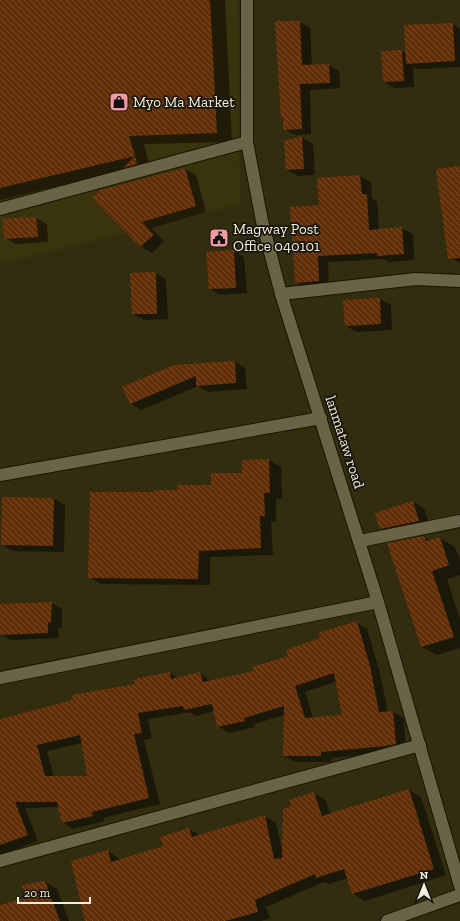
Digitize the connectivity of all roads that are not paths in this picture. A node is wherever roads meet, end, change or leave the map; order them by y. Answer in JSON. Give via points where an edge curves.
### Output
{"nodes":[{"id":1,"x":247,"y":0,"type":"edge"},
{"id":2,"x":247,"y":142,"type":"junction"},
{"id":3,"x":0,"y":209,"type":"edge"},
{"id":4,"x":460,"y":281,"type":"edge"},
{"id":5,"x":281,"y":294,"type":"junction"},
{"id":6,"x":321,"y":418,"type":"junction"},
{"id":7,"x":0,"y":475,"type":"edge"},
{"id":8,"x":460,"y":521,"type":"edge"},
{"id":9,"x":360,"y":541,"type":"junction"},
{"id":10,"x":378,"y":602,"type":"junction"},
{"id":11,"x":0,"y":678,"type":"edge"},
{"id":12,"x":420,"y":745,"type":"junction"},
{"id":13,"x":0,"y":861,"type":"edge"},
{"id":14,"x":460,"y":886,"type":"edge"},
{"id":15,"x":460,"y":895,"type":"edge"},
{"id":16,"x":387,"y":921,"type":"edge"}],
"edges":[{"from":1,"to":2,"type":"street","name":"lanmataw road"},
{"from":2,"to":3,"type":"street"},
{"from":2,"to":5,"type":"street","name":"lanmataw road","via":[[262,221]]},
{"from":4,"to":5,"type":"street","via":[[416,279]]},
{"from":5,"to":6,"type":"street","name":"lanmataw road"},
{"from":6,"to":7,"type":"street"},
{"from":6,"to":9,"type":"street","name":"lanmataw road"},
{"from":8,"to":9,"type":"street"},
{"from":9,"to":10,"type":"street","name":"lanmataw road"},
{"from":10,"to":11,"type":"street"},
{"from":10,"to":12,"type":"street","name":"lanmataw road"},
{"from":12,"to":13,"type":"street"},
{"from":12,"to":14,"type":"street","name":"lanmataw road"},
{"from":15,"to":16,"type":"street"}]}
